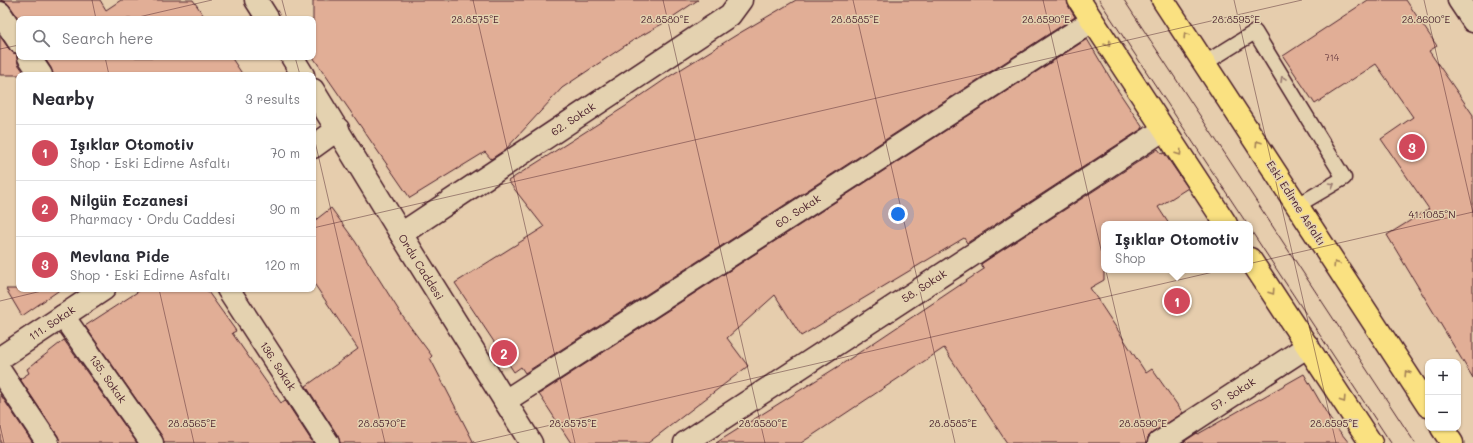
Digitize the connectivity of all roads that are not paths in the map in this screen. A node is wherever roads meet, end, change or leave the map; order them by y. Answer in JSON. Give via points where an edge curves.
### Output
{"nodes":[{"id":1,"x":256,"y":0,"type":"edge"},
{"id":2,"x":741,"y":0,"type":"edge"},
{"id":3,"x":1079,"y":0,"type":"edge"},
{"id":4,"x":1163,"y":0,"type":"edge"},
{"id":5,"x":1460,"y":0,"type":"edge"},
{"id":6,"x":0,"y":13,"type":"edge"},
{"id":7,"x":266,"y":16,"type":"edge"},
{"id":8,"x":1092,"y":21,"type":"junction"},
{"id":9,"x":1473,"y":21,"type":"edge"},
{"id":10,"x":16,"y":37,"type":"edge"},
{"id":11,"x":31,"y":60,"type":"edge"},
{"id":12,"x":294,"y":60,"type":"edge"},
{"id":13,"x":1205,"y":63,"type":"junction"},
{"id":14,"x":39,"y":72,"type":"edge"},
{"id":15,"x":302,"y":72,"type":"edge"},
{"id":16,"x":316,"y":95,"type":"edge"},
{"id":17,"x":338,"y":129,"type":"junction"},
{"id":18,"x":1163,"y":130,"type":"junction"},
{"id":19,"x":316,"y":145,"type":"edge"},
{"id":20,"x":1298,"y":205,"type":"junction"},
{"id":21,"x":1224,"y":221,"type":"edge"},
{"id":22,"x":401,"y":234,"type":"junction"},
{"id":23,"x":1253,"y":264,"type":"edge"},
{"id":24,"x":99,"y":292,"type":"edge"},
{"id":25,"x":230,"y":292,"type":"edge"},
{"id":26,"x":63,"y":316,"type":"junction"},
{"id":27,"x":1308,"y":346,"type":"junction"},
{"id":28,"x":0,"y":358,"type":"edge"},
{"id":29,"x":0,"y":371,"type":"edge"},
{"id":30,"x":505,"y":401,"type":"junction"},
{"id":31,"x":1425,"y":401,"type":"edge"},
{"id":32,"x":1444,"y":431,"type":"edge"},
{"id":33,"x":48,"y":443,"type":"edge"},
{"id":34,"x":152,"y":443,"type":"edge"},
{"id":35,"x":328,"y":443,"type":"edge"},
{"id":36,"x":531,"y":443,"type":"edge"},
{"id":37,"x":685,"y":443,"type":"edge"},
{"id":38,"x":1159,"y":443,"type":"edge"},
{"id":39,"x":1371,"y":443,"type":"edge"},
{"id":40,"x":1452,"y":443,"type":"edge"}],
"edges":[{"from":1,"to":7,"type":"street"},
{"from":2,"to":22,"type":"street","name":"62. Sokak","via":[[730,15]]},
{"from":3,"to":8,"type":"main road"},
{"from":13,"to":4,"type":"main road","name":"Eski Edirne Asfaltı","one_way":true},
{"from":5,"to":9,"type":"street"},
{"from":6,"to":10,"type":"street"},
{"from":8,"to":18,"type":"main road","one_way":true},
{"from":8,"to":30,"type":"street","name":"60. Sokak"},
{"from":11,"to":14,"type":"street"},
{"from":12,"to":15,"type":"street"},
{"from":20,"to":13,"type":"main road","name":"Eski Edirne Asfaltı","one_way":true},
{"from":20,"to":13,"type":"lane","one_way":true,"via":[[1344,178],[1255,32]]},
{"from":16,"to":17,"type":"street","name":"Ordu Caddesi"},
{"from":17,"to":19,"type":"street"},
{"from":17,"to":22,"type":"street","name":"Ordu Caddesi"},
{"from":18,"to":21,"type":"main road","one_way":true},
{"from":18,"to":37,"type":"street","name":"58. Sokak"},
{"from":31,"to":20,"type":"main road","name":"Eski Edirne Asfaltı","one_way":true},
{"from":22,"to":30,"type":"street","name":"Ordu Caddesi"},
{"from":23,"to":27,"type":"main road","one_way":true},
{"from":24,"to":26,"type":"street","name":"111. Sokak"},
{"from":25,"to":35,"type":"street","name":"136. Sokak"},
{"from":26,"to":28,"type":"street","name":"111. Sokak"},
{"from":26,"to":34,"type":"street","name":"135. Sokak"},
{"from":27,"to":38,"type":"street","name":"57. Sokak"},
{"from":27,"to":39,"type":"main road","one_way":true},
{"from":29,"to":33,"type":"street"},
{"from":30,"to":36,"type":"street","name":"Ordu Caddesi"},
{"from":32,"to":40,"type":"main road"}]}
